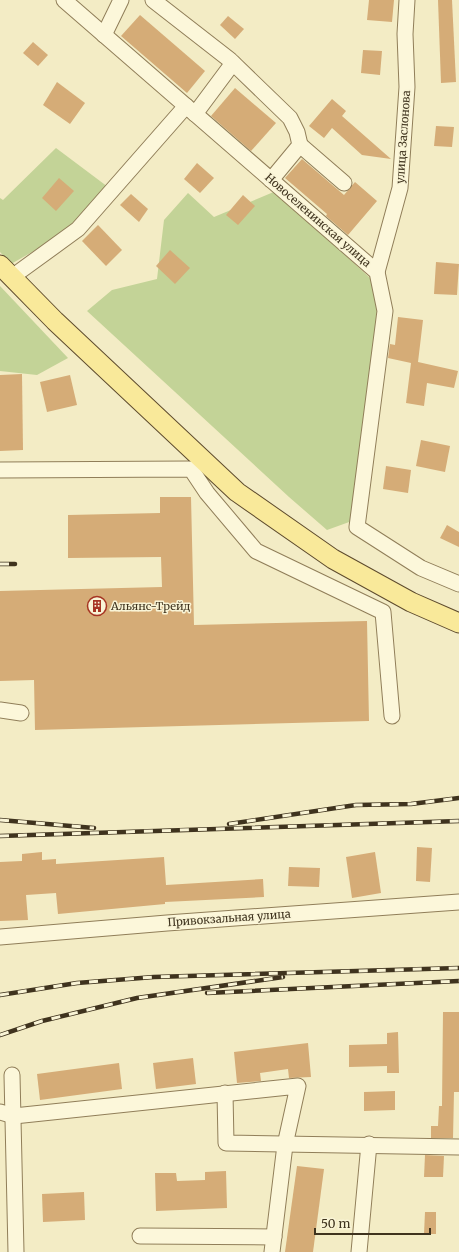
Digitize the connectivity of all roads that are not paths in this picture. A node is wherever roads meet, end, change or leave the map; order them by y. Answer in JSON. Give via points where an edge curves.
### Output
{"nodes":[{"id":1,"x":64,"y":0,"type":"edge"},
{"id":2,"x":121,"y":0,"type":"edge"},
{"id":3,"x":153,"y":0,"type":"edge"},
{"id":4,"x":407,"y":0,"type":"edge"},
{"id":5,"x":104,"y":35,"type":"junction"},
{"id":6,"x":233,"y":63,"type":"junction"},
{"id":7,"x":190,"y":110,"type":"junction"},
{"id":8,"x":300,"y":145,"type":"junction"},
{"id":9,"x":271,"y":180,"type":"junction"},
{"id":10,"x":344,"y":184,"type":"dead end"},
{"id":11,"x":6,"y":271,"type":"edge"},
{"id":12,"x":377,"y":272,"type":"junction"},
{"id":13,"x":0,"y":470,"type":"edge"},
{"id":14,"x":459,"y":584,"type":"edge"},
{"id":15,"x":459,"y":623,"type":"edge"},
{"id":16,"x":0,"y":710,"type":"edge"},
{"id":17,"x":20,"y":713,"type":"dead end"},
{"id":18,"x":392,"y":716,"type":"dead end"},
{"id":19,"x":459,"y":902,"type":"edge"},
{"id":20,"x":0,"y":937,"type":"edge"},
{"id":21,"x":12,"y":1075,"type":"dead end"},
{"id":22,"x":226,"y":1093,"type":"junction"},
{"id":23,"x":7,"y":1114,"type":"edge"},
{"id":24,"x":369,"y":1144,"type":"junction"},
{"id":25,"x":285,"y":1145,"type":"junction"},
{"id":26,"x":459,"y":1147,"type":"edge"},
{"id":27,"x":140,"y":1236,"type":"dead end"},
{"id":28,"x":274,"y":1237,"type":"junction"},
{"id":29,"x":16,"y":1252,"type":"edge"},
{"id":30,"x":272,"y":1252,"type":"edge"},
{"id":31,"x":359,"y":1252,"type":"edge"}],
"edges":[{"from":1,"to":5,"type":"street","name":"Новоселенинская улица"},
{"from":2,"to":5,"type":"street"},
{"from":3,"to":6,"type":"street"},
{"from":4,"to":12,"type":"street","name":"улица Заслонова","via":[[407,87],[400,188]]},
{"from":5,"to":7,"type":"street","name":"Новоселенинская улица"},
{"from":6,"to":7,"type":"street"},
{"from":6,"to":8,"type":"street","via":[[290,118]]},
{"from":7,"to":9,"type":"street","name":"Новоселенинская улица"},
{"from":7,"to":11,"type":"street","via":[[78,229]]},
{"from":8,"to":9,"type":"street"},
{"from":8,"to":10,"type":"street"},
{"from":9,"to":12,"type":"street","name":"Новоселенинская улица"},
{"from":11,"to":15,"type":"main road","via":[[55,321],[237,492],[332,559],[412,602]]},
{"from":12,"to":14,"type":"street","name":"Новоселенинская улица","via":[[385,311],[357,527],[421,568]]},
{"from":13,"to":18,"type":"street","via":[[191,469],[207,493],[256,551],[383,612]]},
{"from":16,"to":17,"type":"street"},
{"from":19,"to":20,"type":"street","name":"Привокзальная улица"},
{"from":21,"to":23,"type":"street"},
{"from":22,"to":23,"type":"street"},
{"from":22,"to":25,"type":"street","via":[[226,1143]]},
{"from":22,"to":25,"type":"street","via":[[298,1086]]},
{"from":23,"to":29,"type":"street"},
{"from":24,"to":25,"type":"street"},
{"from":24,"to":26,"type":"street"},
{"from":24,"to":31,"type":"street"},
{"from":25,"to":28,"type":"street"},
{"from":27,"to":28,"type":"street"},
{"from":28,"to":30,"type":"street"}]}
